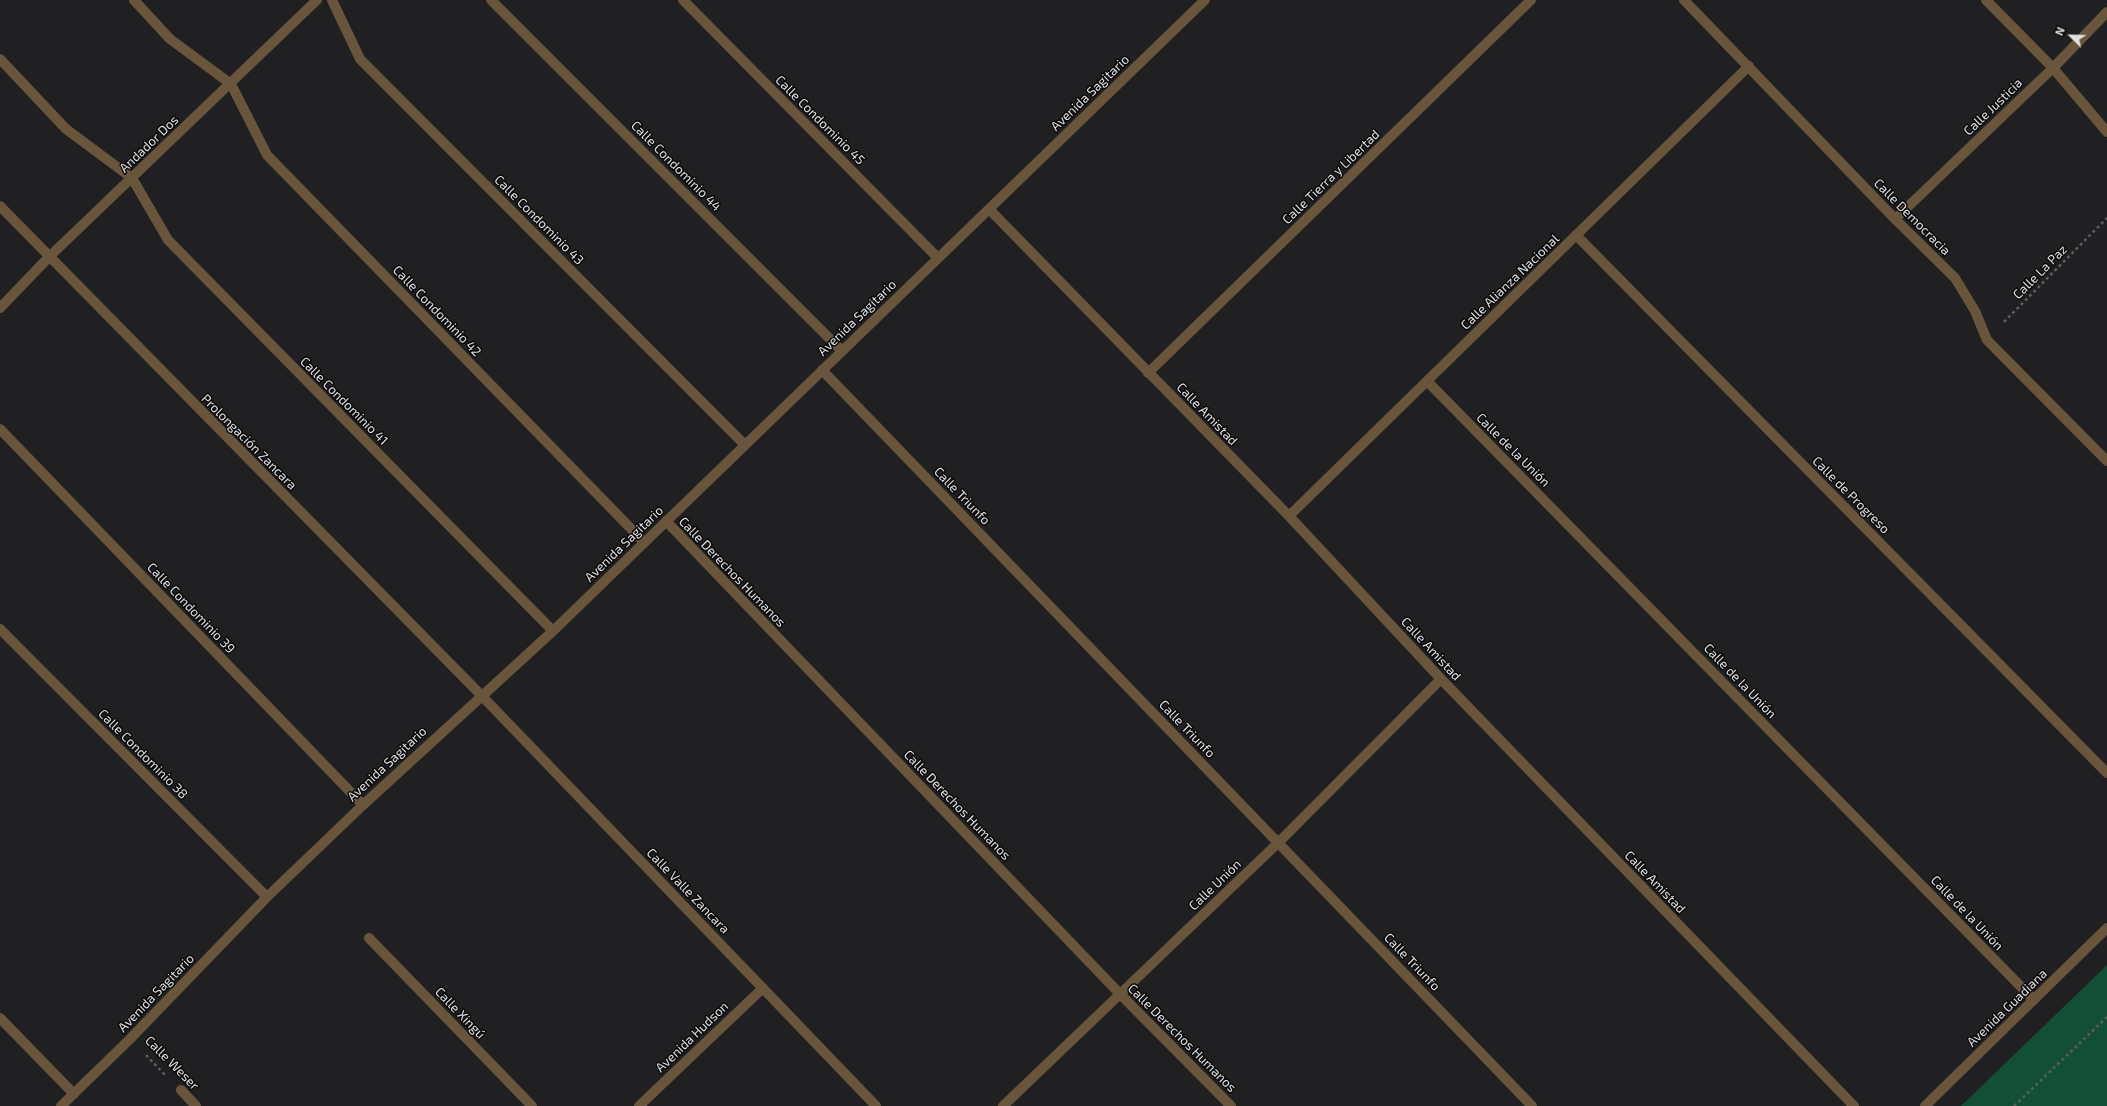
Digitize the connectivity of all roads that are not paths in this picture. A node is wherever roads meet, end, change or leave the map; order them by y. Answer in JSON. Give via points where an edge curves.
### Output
{"nodes":[{"id":1,"x":134,"y":0,"type":"edge"},
{"id":2,"x":317,"y":0,"type":"edge"},
{"id":3,"x":332,"y":0,"type":"edge"},
{"id":4,"x":491,"y":0,"type":"edge"},
{"id":5,"x":683,"y":0,"type":"edge"},
{"id":6,"x":1205,"y":0,"type":"edge"},
{"id":7,"x":1531,"y":0,"type":"edge"},
{"id":8,"x":1684,"y":0,"type":"edge"},
{"id":9,"x":1986,"y":0,"type":"edge"},
{"id":10,"x":2107,"y":12,"type":"edge"},
{"id":11,"x":0,"y":59,"type":"edge"},
{"id":12,"x":1749,"y":66,"type":"junction"},
{"id":13,"x":2053,"y":68,"type":"junction"},
{"id":14,"x":231,"y":84,"type":"junction"},
{"id":15,"x":2107,"y":132,"type":"edge"},
{"id":16,"x":132,"y":178,"type":"junction"},
{"id":17,"x":0,"y":206,"type":"edge"},
{"id":18,"x":989,"y":209,"type":"junction"},
{"id":19,"x":1895,"y":219,"type":"junction"},
{"id":20,"x":1576,"y":235,"type":"junction"},
{"id":21,"x":49,"y":257,"type":"junction"},
{"id":22,"x":938,"y":258,"type":"junction"},
{"id":23,"x":0,"y":308,"type":"edge"},
{"id":24,"x":842,"y":351,"type":"junction"},
{"id":25,"x":822,"y":370,"type":"junction"},
{"id":26,"x":1148,"y":373,"type":"junction"},
{"id":27,"x":1427,"y":382,"type":"junction"},
{"id":28,"x":2,"y":431,"type":"edge"},
{"id":29,"x":745,"y":445,"type":"junction"},
{"id":30,"x":2107,"y":461,"type":"edge"},
{"id":31,"x":1289,"y":516,"type":"junction"},
{"id":32,"x":666,"y":521,"type":"junction"},
{"id":33,"x":644,"y":542,"type":"junction"},
{"id":34,"x":0,"y":629,"type":"edge"},
{"id":35,"x":553,"y":631,"type":"junction"},
{"id":36,"x":1441,"y":679,"type":"junction"},
{"id":37,"x":481,"y":695,"type":"junction"},
{"id":38,"x":2107,"y":773,"type":"edge"},
{"id":39,"x":362,"y":805,"type":"junction"},
{"id":40,"x":1279,"y":842,"type":"junction"},
{"id":41,"x":266,"y":897,"type":"junction"},
{"id":42,"x":2107,"y":928,"type":"edge"},
{"id":43,"x":370,"y":938,"type":"dead end"},
{"id":44,"x":763,"y":988,"type":"junction"},
{"id":45,"x":1120,"y":994,"type":"junction"},
{"id":46,"x":2034,"y":1000,"type":"junction"},
{"id":47,"x":0,"y":1018,"type":"edge"},
{"id":48,"x":181,"y":1090,"type":"road end"},
{"id":49,"x":74,"y":1094,"type":"junction"},
{"id":50,"x":61,"y":1106,"type":"edge"},
{"id":51,"x":196,"y":1106,"type":"edge"},
{"id":52,"x":532,"y":1106,"type":"edge"},
{"id":53,"x":639,"y":1106,"type":"edge"},
{"id":54,"x":876,"y":1106,"type":"edge"},
{"id":55,"x":1003,"y":1106,"type":"edge"},
{"id":56,"x":1231,"y":1106,"type":"edge"},
{"id":57,"x":1532,"y":1106,"type":"edge"},
{"id":58,"x":1854,"y":1106,"type":"edge"},
{"id":59,"x":1924,"y":1106,"type":"edge"}],
"edges":[{"from":1,"to":14,"type":"street","via":[[170,39]]},
{"from":2,"to":14,"type":"street","name":"Andador Dos"},
{"from":3,"to":29,"type":"street","name":"Calle Condominio 43","via":[[360,59]]},
{"from":4,"to":24,"type":"street","name":"Calle Condominio 44"},
{"from":5,"to":22,"type":"street","name":"Calle Condominio 45"},
{"from":6,"to":18,"type":"street","name":"Avenida Sagitario"},
{"from":7,"to":26,"type":"street","name":"Calle Tierra y Libertad"},
{"from":8,"to":12,"type":"street","name":"Calle Democracia"},
{"from":9,"to":13,"type":"street"},
{"from":10,"to":13,"type":"street","name":"Calle Justicia"},
{"from":11,"to":16,"type":"street","via":[[66,129]]},
{"from":12,"to":19,"type":"street","name":"Calle Democracia"},
{"from":12,"to":20,"type":"street","name":"Calle Alianza Nacional"},
{"from":13,"to":15,"type":"street"},
{"from":13,"to":19,"type":"street","name":"Calle Justicia"},
{"from":14,"to":16,"type":"street","name":"Andador Dos"},
{"from":14,"to":33,"type":"street","name":"Calle Condominio 42","via":[[267,155]]},
{"from":16,"to":21,"type":"street","name":"Andador Dos"},
{"from":16,"to":35,"type":"street","name":"Calle Condominio 41","via":[[168,240]]},
{"from":17,"to":21,"type":"street","name":"Prolongación Zancara"},
{"from":18,"to":22,"type":"street","name":"Avenida Sagitario"},
{"from":18,"to":26,"type":"street","name":"Calle Amistad"},
{"from":19,"to":30,"type":"street","name":"Calle Democracia","via":[[1955,278],[1975,311],[1987,340]]},
{"from":20,"to":27,"type":"street","name":"Calle Alianza Nacional"},
{"from":20,"to":38,"type":"street","name":"Calle de Progreso"},
{"from":21,"to":23,"type":"street","name":"Andador Dos"},
{"from":21,"to":37,"type":"street","name":"Prolongación Zancara"},
{"from":22,"to":24,"type":"street","name":"Avenida Sagitario"},
{"from":24,"to":25,"type":"street","name":"Avenida Sagitario"},
{"from":25,"to":29,"type":"street","name":"Avenida Sagitario"},
{"from":25,"to":40,"type":"street","name":"Calle Triunfo"},
{"from":26,"to":31,"type":"street","name":"Calle Amistad"},
{"from":27,"to":31,"type":"street","name":"Calle Alianza Nacional"},
{"from":27,"to":46,"type":"street","name":"Calle de la Unión"},
{"from":28,"to":39,"type":"street","name":"Calle Condominio 39"},
{"from":29,"to":32,"type":"street","name":"Avenida Sagitario"},
{"from":31,"to":36,"type":"street","name":"Calle Amistad"},
{"from":32,"to":33,"type":"street","name":"Avenida Sagitario"},
{"from":32,"to":45,"type":"street","name":"Calle Derechos Humanos"},
{"from":33,"to":35,"type":"street","name":"Avenida Sagitario"},
{"from":34,"to":41,"type":"street","name":"Calle Condominio 38"},
{"from":35,"to":37,"type":"street","name":"Avenida Sagitario"},
{"from":36,"to":40,"type":"street","name":"Calle Unión"},
{"from":36,"to":58,"type":"street","name":"Calle Amistad"},
{"from":37,"to":39,"type":"street","name":"Avenida Sagitario"},
{"from":37,"to":44,"type":"street","name":"Calle Valle Zancara"},
{"from":39,"to":41,"type":"street","name":"Avenida Sagitario"},
{"from":40,"to":45,"type":"street","name":"Calle Unión"},
{"from":40,"to":57,"type":"street","name":"Calle Triunfo"},
{"from":41,"to":49,"type":"street","name":"Avenida Sagitario"},
{"from":42,"to":46,"type":"street","name":"Avenida Guadiana"},
{"from":43,"to":52,"type":"street","name":"Calle Xingú"},
{"from":44,"to":53,"type":"street","name":"Avenida Hudson"},
{"from":44,"to":54,"type":"street","name":"Calle Valle Zancara"},
{"from":45,"to":55,"type":"street","name":"Calle Unión"},
{"from":45,"to":56,"type":"street","name":"Calle Derechos Humanos"},
{"from":46,"to":59,"type":"street","name":"Avenida Guadiana"},
{"from":47,"to":49,"type":"street"},
{"from":48,"to":51,"type":"street","name":"Calle Weser"},
{"from":49,"to":50,"type":"street","name":"Avenida Sagitario"}]}
